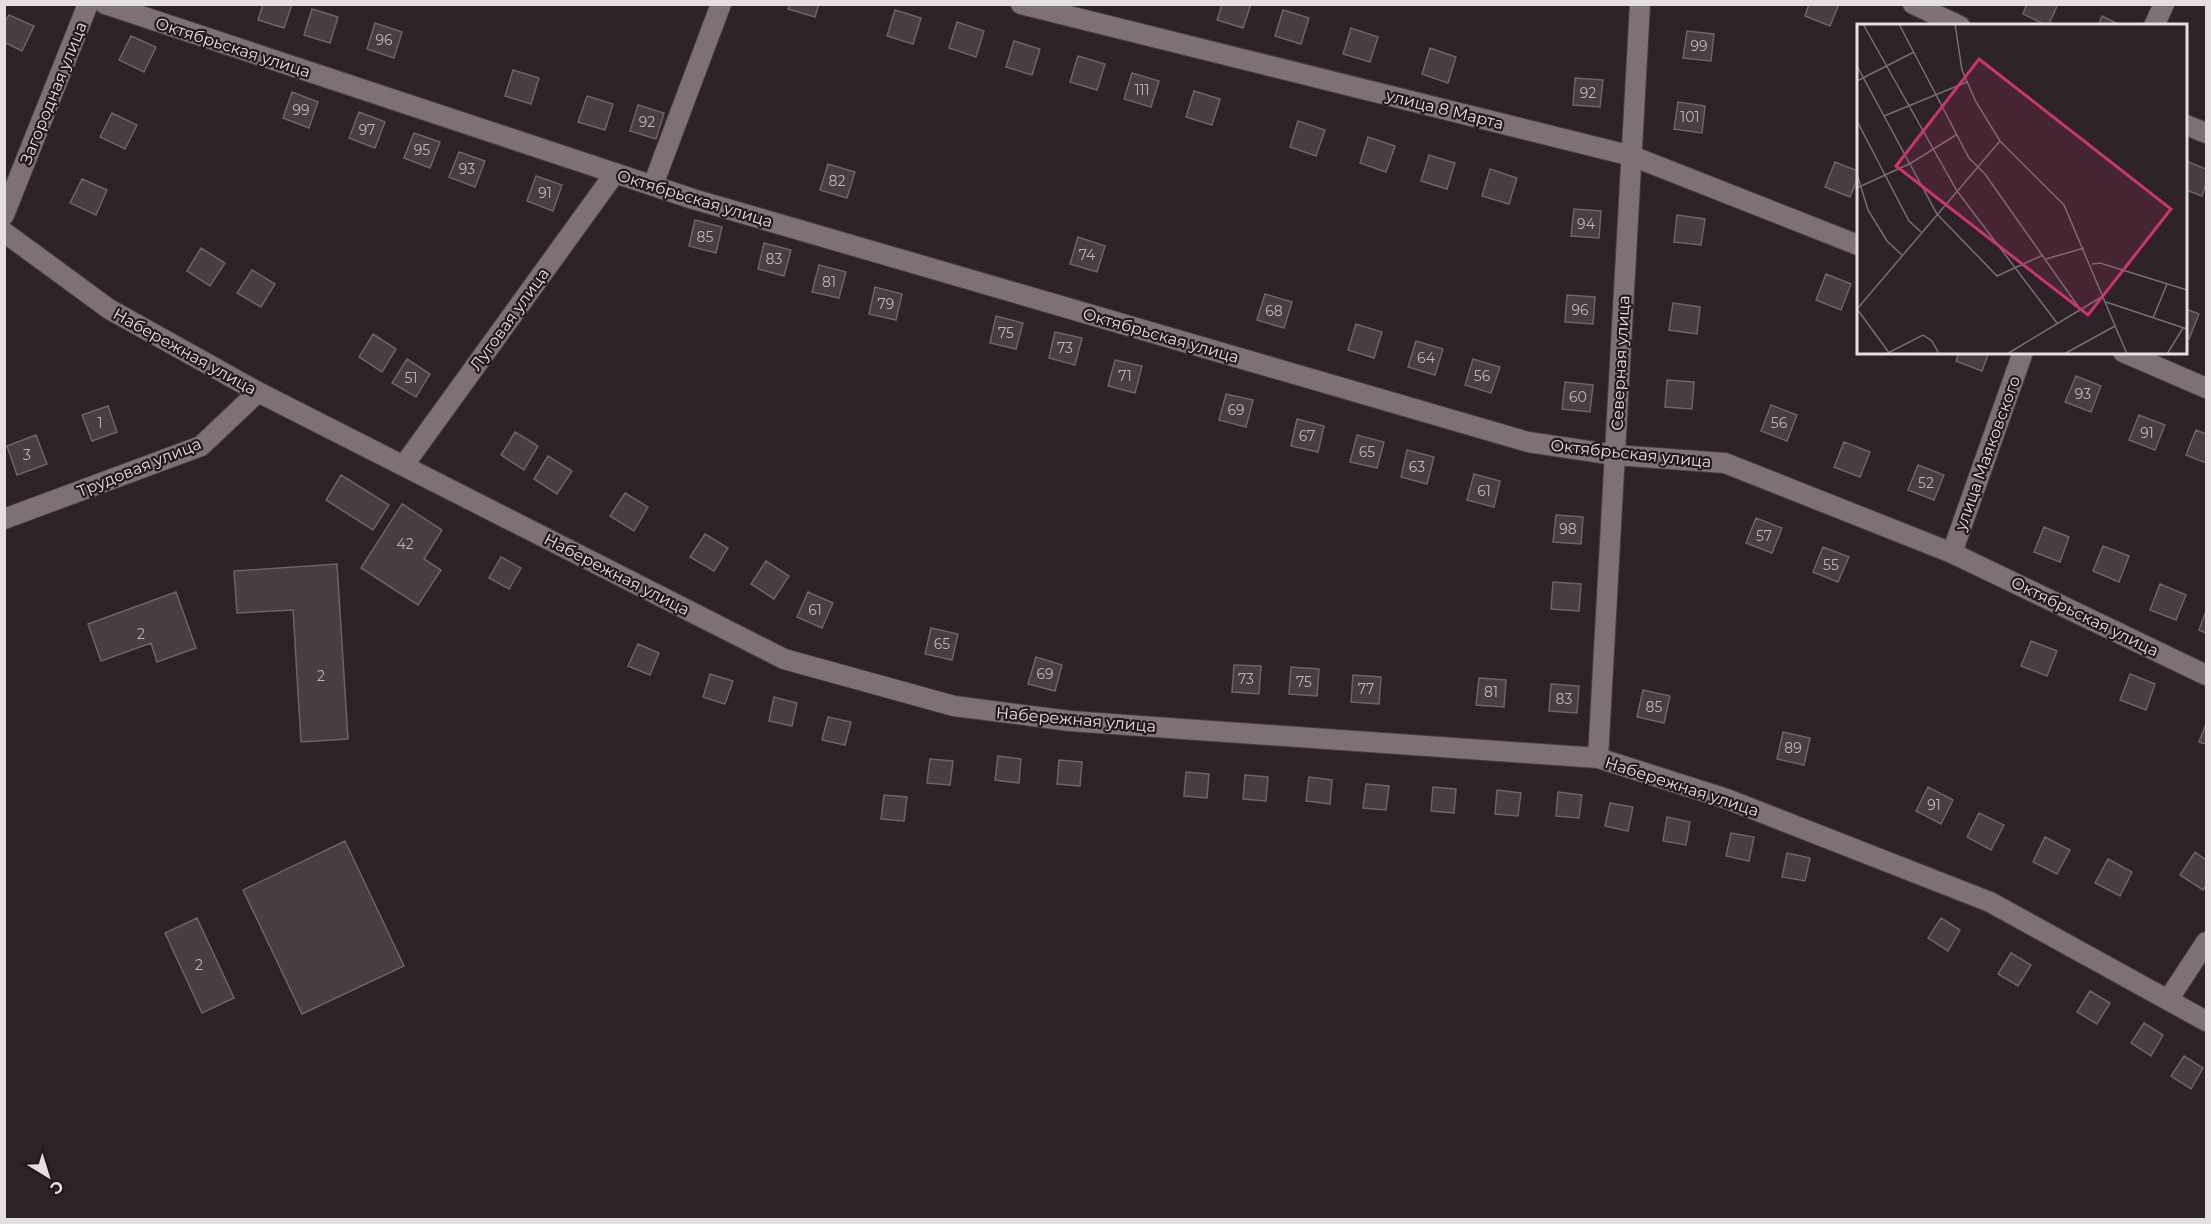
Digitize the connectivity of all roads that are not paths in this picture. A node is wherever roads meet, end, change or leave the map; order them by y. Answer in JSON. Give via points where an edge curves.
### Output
{"nodes":[{"id":1,"x":88,"y":4,"type":"edge"},
{"id":2,"x":105,"y":4,"type":"edge"},
{"id":3,"x":721,"y":4,"type":"edge"},
{"id":4,"x":1021,"y":4,"type":"edge"},
{"id":5,"x":1640,"y":4,"type":"edge"},
{"id":6,"x":1913,"y":4,"type":"edge"},
{"id":7,"x":2164,"y":4,"type":"edge"},
{"id":8,"x":1956,"y":24,"type":"edge"},
{"id":9,"x":2155,"y":24,"type":"edge"},
{"id":10,"x":2187,"y":124,"type":"edge"},
{"id":11,"x":2206,"y":133,"type":"edge"},
{"id":12,"x":1632,"y":156,"type":"junction"},
{"id":13,"x":615,"y":173,"type":"junction"},
{"id":14,"x":653,"y":185,"type":"junction"},
{"id":15,"x":4,"y":215,"type":"edge"},
{"id":16,"x":4,"y":232,"type":"edge"},
{"id":17,"x":1857,"y":245,"type":"edge"},
{"id":18,"x":2022,"y":354,"type":"edge"},
{"id":19,"x":2128,"y":354,"type":"edge"},
{"id":20,"x":2206,"y":388,"type":"edge"},
{"id":21,"x":258,"y":392,"type":"junction"},
{"id":22,"x":1615,"y":455,"type":"junction"},
{"id":23,"x":404,"y":465,"type":"junction"},
{"id":24,"x":4,"y":519,"type":"edge"},
{"id":25,"x":1952,"y":553,"type":"junction"},
{"id":26,"x":2206,"y":675,"type":"edge"},
{"id":27,"x":1598,"y":758,"type":"junction"},
{"id":28,"x":2206,"y":942,"type":"edge"},
{"id":29,"x":2168,"y":1000,"type":"junction"},
{"id":30,"x":2206,"y":1021,"type":"edge"}],
"edges":[{"from":1,"to":15,"type":"street","name":"Загородная улица"},
{"from":2,"to":13,"type":"street","name":"Октябрьская улица"},
{"from":3,"to":14,"type":"street"},
{"from":4,"to":12,"type":"street","name":"улица 8 Марта"},
{"from":5,"to":12,"type":"street","name":"Северная улица"},
{"from":6,"to":8,"type":"street"},
{"from":7,"to":9,"type":"street"},
{"from":10,"to":11,"type":"street"},
{"from":12,"to":17,"type":"street","name":"улица 8 Марта"},
{"from":12,"to":22,"type":"street","name":"Северная улица"},
{"from":13,"to":14,"type":"street","name":"Октябрьская улица"},
{"from":13,"to":23,"type":"street","name":"Луговая улица"},
{"from":14,"to":22,"type":"street","name":"Октябрьская улица","via":[[1528,442]]},
{"from":16,"to":21,"type":"street","name":"Набережная улица","via":[[109,309]]},
{"from":18,"to":25,"type":"street","name":"улица Маяковского"},
{"from":19,"to":20,"type":"street"},
{"from":21,"to":23,"type":"street","name":"Набережная улица"},
{"from":21,"to":24,"type":"street","name":"Трудовая улица","via":[[201,446]]},
{"from":22,"to":25,"type":"street","name":"Октябрьская улица","via":[[1725,464]]},
{"from":22,"to":27,"type":"street","name":"Северная улица"},
{"from":23,"to":27,"type":"street","name":"Набережная улица","via":[[784,659],[954,706],[1070,721]]},
{"from":25,"to":26,"type":"street","name":"Октябрьская улица"},
{"from":27,"to":29,"type":"street","name":"Набережная улица","via":[[1727,799],[1990,902]]},
{"from":28,"to":29,"type":"street"},
{"from":29,"to":30,"type":"street","name":"Набережная улица"}]}
